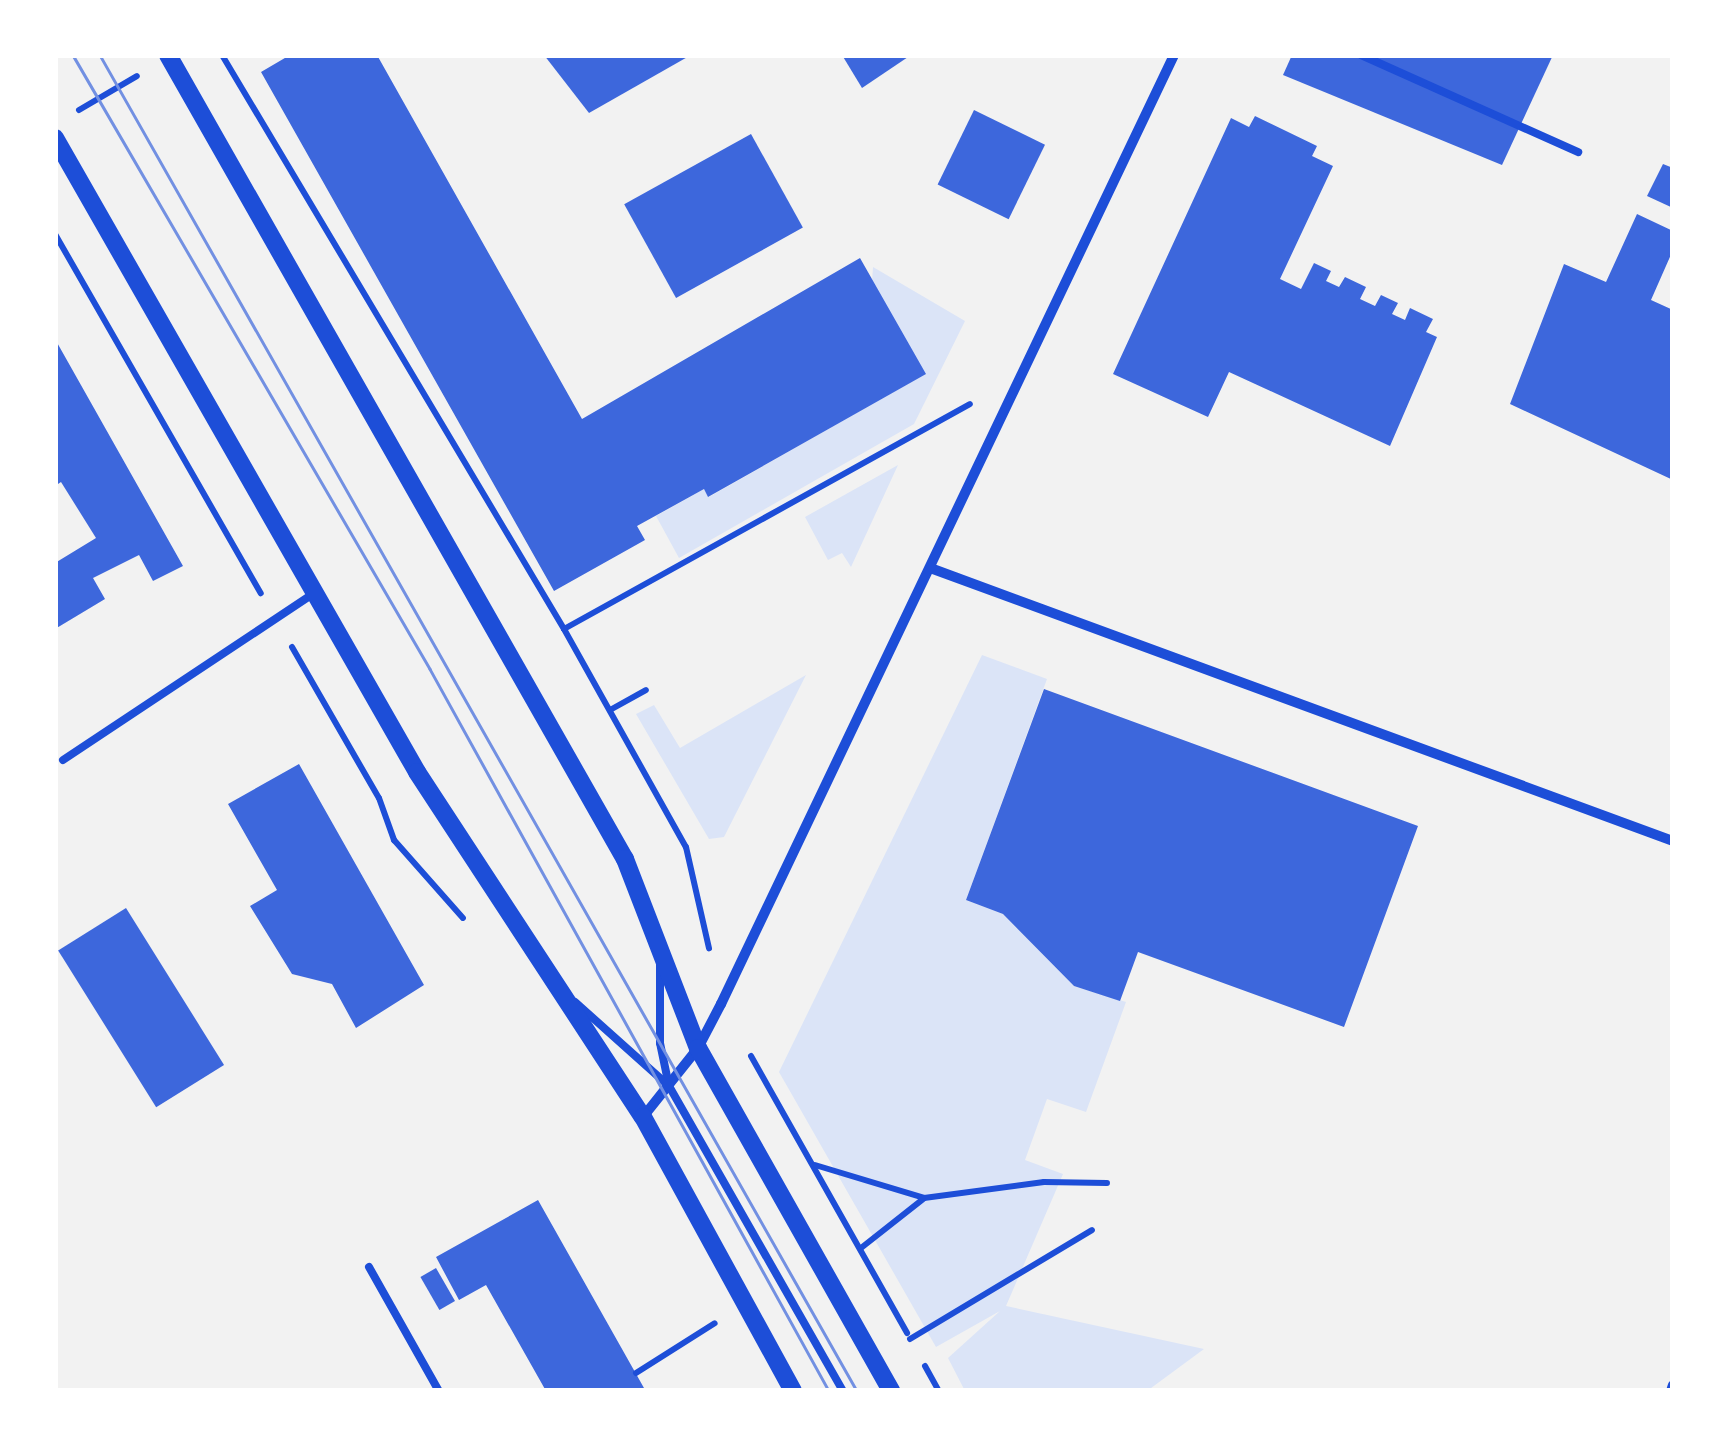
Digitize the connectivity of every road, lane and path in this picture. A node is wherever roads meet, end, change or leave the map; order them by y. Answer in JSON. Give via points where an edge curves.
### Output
{"nodes":[{"id":1,"x":1174,"y":55,"type":"edge"},
{"id":2,"x":1361,"y":55,"type":"edge"},
{"id":3,"x":168,"y":56,"type":"edge"},
{"id":4,"x":70,"y":116,"type":"dead end"},
{"id":5,"x":55,"y":138,"type":"edge"},
{"id":6,"x":1578,"y":152,"type":"dead end"},
{"id":7,"x":1024,"y":374,"type":"junction"},
{"id":8,"x":933,"y":570,"type":"junction"},
{"id":9,"x":314,"y":592,"type":"junction"},
{"id":10,"x":564,"y":630,"type":"dead end"},
{"id":11,"x":646,"y":690,"type":"dead end"},
{"id":12,"x":610,"y":710,"type":"dead end"},
{"id":13,"x":63,"y":760,"type":"dead end"},
{"id":14,"x":1673,"y":842,"type":"edge"},
{"id":15,"x":660,"y":950,"type":"junction"},
{"id":16,"x":557,"y":986,"type":"junction"},
{"id":17,"x":698,"y":1048,"type":"junction"},
{"id":18,"x":669,"y":1086,"type":"junction"},
{"id":19,"x":643,"y":1117,"type":"junction"},
{"id":20,"x":814,"y":1165,"type":"dead end"},
{"id":21,"x":1107,"y":1184,"type":"dead end"},
{"id":22,"x":924,"y":1198,"type":"junction"},
{"id":23,"x":1092,"y":1230,"type":"dead end"},
{"id":24,"x":862,"y":1248,"type":"dead end"},
{"id":25,"x":369,"y":1267,"type":"dead end"},
{"id":26,"x":719,"y":1320,"type":"dead end"},
{"id":27,"x":910,"y":1338,"type":"dead end"},
{"id":28,"x":636,"y":1373,"type":"dead end"},
{"id":29,"x":439,"y":1391,"type":"edge"},
{"id":30,"x":793,"y":1391,"type":"edge"},
{"id":31,"x":843,"y":1391,"type":"edge"},
{"id":32,"x":892,"y":1391,"type":"edge"}],
"edges":[{"from":1,"to":7,"type":"street"},
{"from":2,"to":6,"type":"lane"},
{"from":3,"to":4,"type":"path"},
{"from":3,"to":15,"type":"street","via":[[625,859]]},
{"from":5,"to":9,"type":"street"},
{"from":7,"to":8,"type":"street"},
{"from":7,"to":10,"type":"path"},
{"from":8,"to":14,"type":"street"},
{"from":8,"to":17,"type":"street"},
{"from":9,"to":13,"type":"lane"},
{"from":9,"to":16,"type":"street","via":[[418,772]]},
{"from":11,"to":12,"type":"path"},
{"from":15,"to":17,"type":"street"},
{"from":15,"to":18,"type":"lane","via":[[660,1042]]},
{"from":16,"to":18,"type":"lane"},
{"from":16,"to":19,"type":"street"},
{"from":17,"to":18,"type":"street"},
{"from":17,"to":32,"type":"street"},
{"from":18,"to":19,"type":"street"},
{"from":18,"to":31,"type":"lane"},
{"from":19,"to":30,"type":"street"},
{"from":20,"to":22,"type":"path"},
{"from":21,"to":22,"type":"path","via":[[1044,1182]]},
{"from":22,"to":24,"type":"path"},
{"from":23,"to":27,"type":"path","via":[[1006,1275]]},
{"from":25,"to":29,"type":"lane"},
{"from":26,"to":28,"type":"path"}]}
